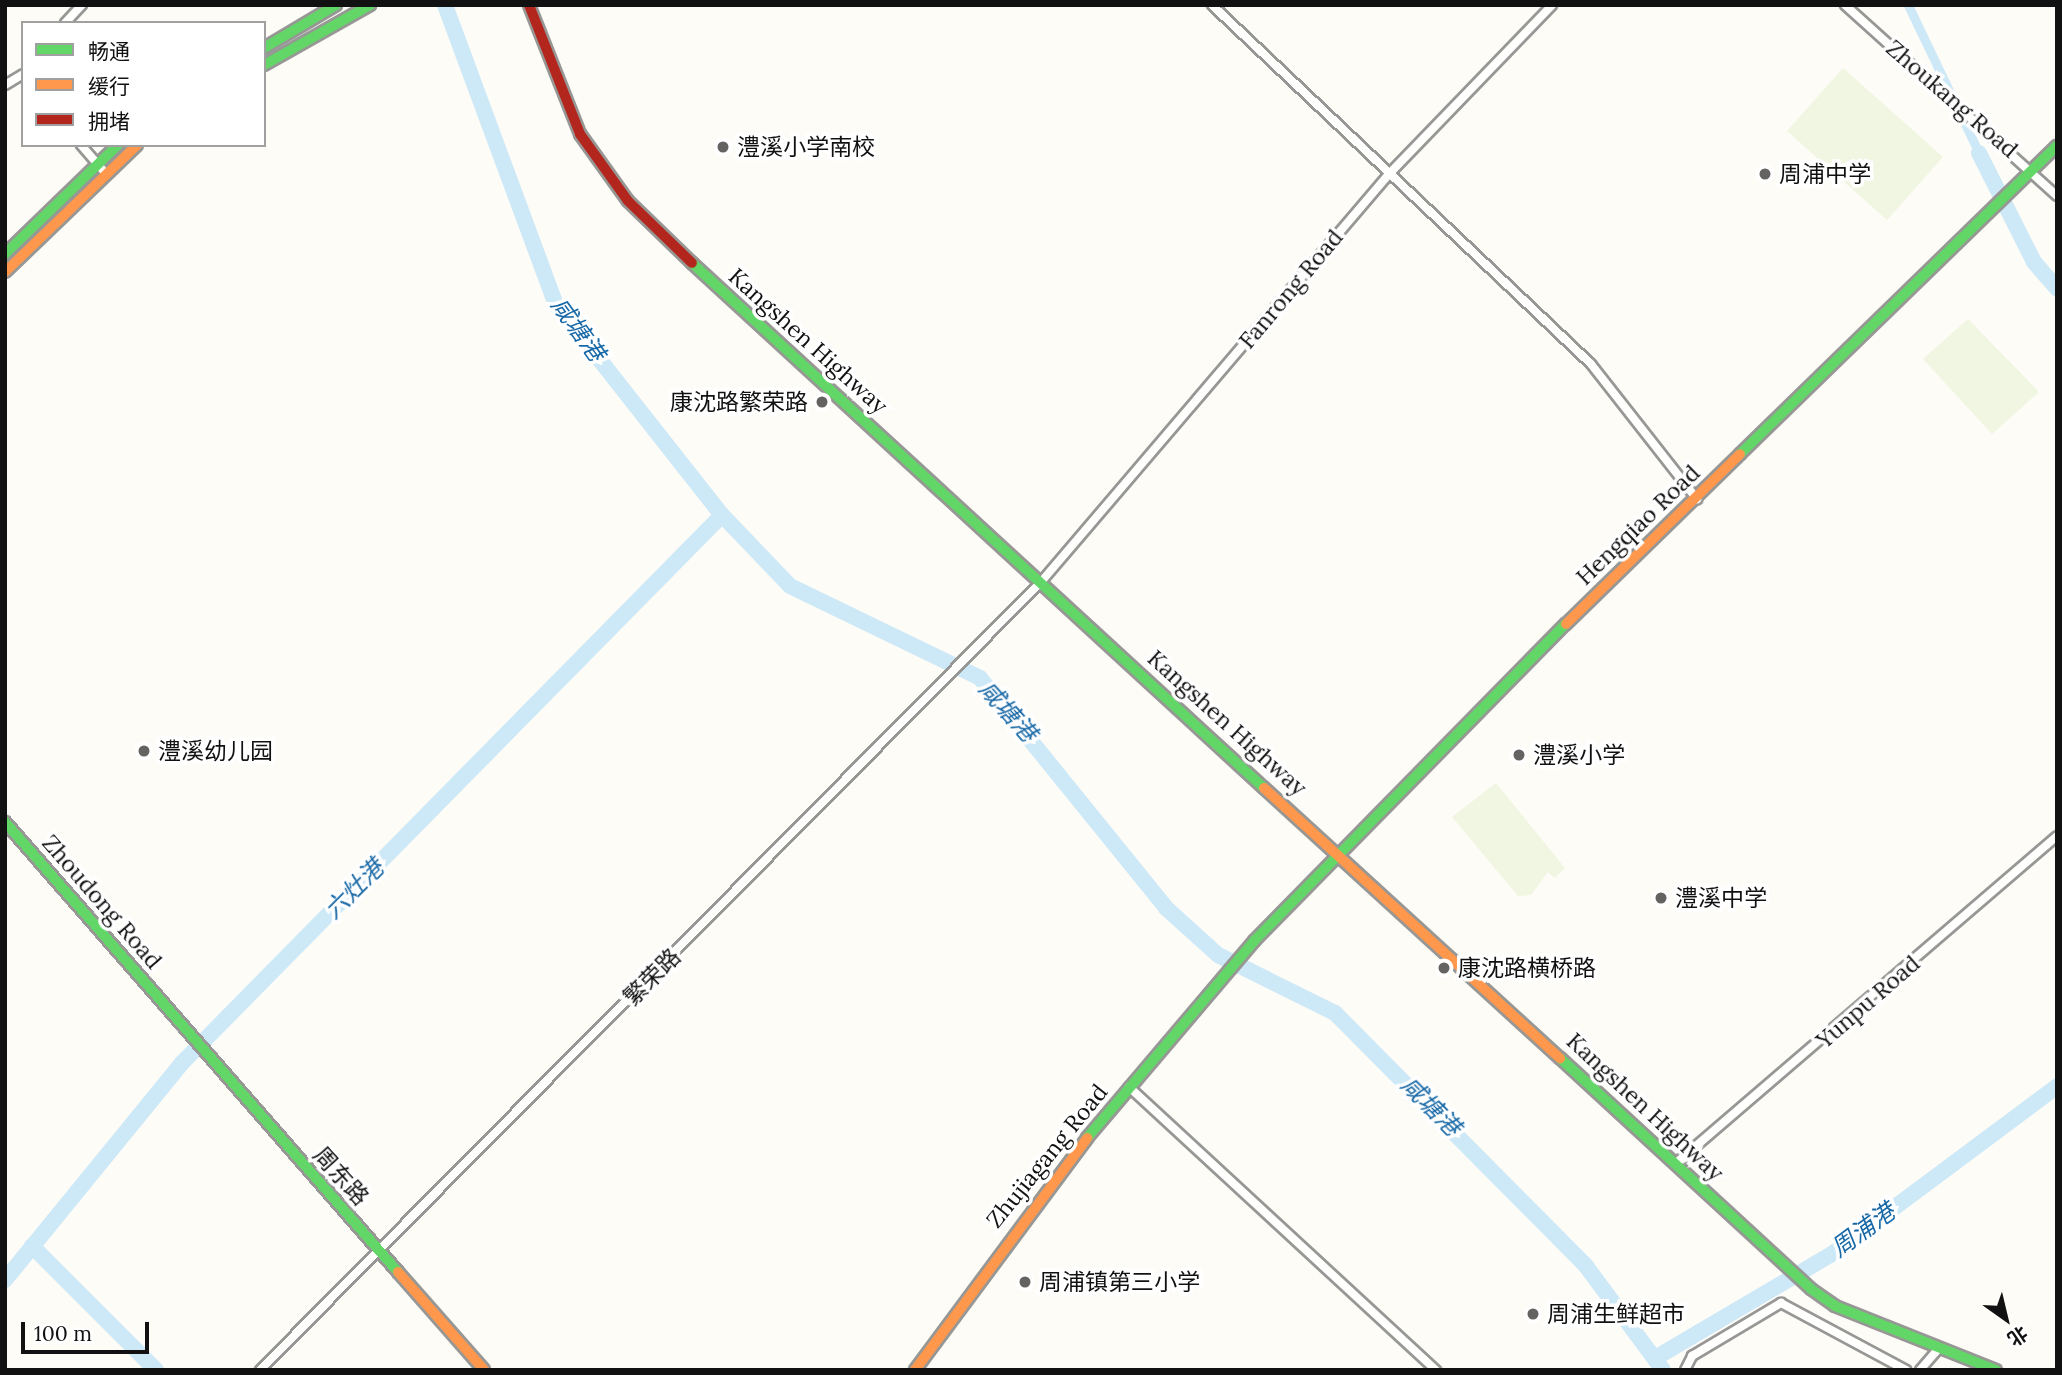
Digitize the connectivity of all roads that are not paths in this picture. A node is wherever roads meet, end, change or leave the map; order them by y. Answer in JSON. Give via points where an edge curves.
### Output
{"nodes":[{"id":1,"x":82,"y":5,"type":"edge"},
{"id":2,"x":336,"y":5,"type":"edge"},
{"id":3,"x":370,"y":5,"type":"edge"},
{"id":4,"x":529,"y":5,"type":"edge"},
{"id":5,"x":1212,"y":5,"type":"edge"},
{"id":6,"x":1552,"y":5,"type":"edge"},
{"id":7,"x":1845,"y":5,"type":"edge"},
{"id":8,"x":67,"y":21,"type":"edge"},
{"id":9,"x":266,"y":47,"type":"edge"},
{"id":10,"x":266,"y":64,"type":"edge"},
{"id":11,"x":21,"y":77,"type":"edge"},
{"id":12,"x":5,"y":85,"type":"edge"},
{"id":13,"x":2057,"y":146,"type":"edge"},
{"id":14,"x":83,"y":147,"type":"edge"},
{"id":15,"x":115,"y":147,"type":"edge"},
{"id":16,"x":135,"y":147,"type":"edge"},
{"id":17,"x":95,"y":161,"type":"junction"},
{"id":18,"x":2032,"y":170,"type":"junction"},
{"id":19,"x":1390,"y":173,"type":"junction"},
{"id":20,"x":106,"y":174,"type":"junction"},
{"id":21,"x":2057,"y":196,"type":"edge"},
{"id":22,"x":5,"y":254,"type":"edge"},
{"id":23,"x":5,"y":272,"type":"edge"},
{"id":24,"x":1697,"y":499,"type":"junction"},
{"id":25,"x":1041,"y":582,"type":"junction"},
{"id":26,"x":5,"y":822,"type":"edge"},
{"id":27,"x":2057,"y":836,"type":"edge"},
{"id":28,"x":1338,"y":854,"type":"junction"},
{"id":29,"x":1254,"y":941,"type":"joint"},
{"id":30,"x":168,"y":1010,"type":"joint"},
{"id":31,"x":1129,"y":1087,"type":"junction"},
{"id":32,"x":1675,"y":1164,"type":"junction"},
{"id":33,"x":379,"y":1251,"type":"junction"},
{"id":34,"x":1939,"y":1348,"type":"junction"},
{"id":35,"x":260,"y":1370,"type":"edge"},
{"id":36,"x":484,"y":1370,"type":"edge"},
{"id":37,"x":915,"y":1370,"type":"edge"},
{"id":38,"x":1436,"y":1370,"type":"edge"},
{"id":39,"x":1685,"y":1370,"type":"edge"},
{"id":40,"x":1906,"y":1370,"type":"edge"},
{"id":41,"x":1920,"y":1370,"type":"edge"},
{"id":42,"x":1996,"y":1370,"type":"edge"}],
"edges":[{"from":1,"to":8,"type":"street"},
{"from":2,"to":9,"type":"street"},
{"from":3,"to":10,"type":"street"},
{"from":4,"to":25,"type":"street","name":"Kangshen Highway","via":[[580,134],[628,201]]},
{"from":5,"to":19,"type":"street"},
{"from":6,"to":19,"type":"street","name":"Fanrong Road"},
{"from":7,"to":18,"type":"street","name":"Zhoukang Road"},
{"from":11,"to":12,"type":"street"},
{"from":13,"to":18,"type":"street","name":"Hengqiao Road"},
{"from":14,"to":17,"type":"street"},
{"from":15,"to":17,"type":"street"},
{"from":16,"to":20,"type":"street"},
{"from":17,"to":20,"type":"street"},
{"from":17,"to":22,"type":"street"},
{"from":18,"to":21,"type":"street","name":"Zhoukang Road"},
{"from":18,"to":24,"type":"street","name":"Hengqiao Road"},
{"from":19,"to":24,"type":"street","via":[[1591,364]]},
{"from":19,"to":25,"type":"street","name":"Fanrong Road"},
{"from":20,"to":23,"type":"street"},
{"from":24,"to":28,"type":"street","name":"Hengqiao Road"},
{"from":25,"to":28,"type":"street","name":"Kangshen Highway"},
{"from":25,"to":33,"type":"street","name":"繁荣路"},
{"from":26,"to":30,"type":"street","name":"Zhoudong Road"},
{"from":27,"to":32,"type":"street","name":"Yunpu Road"},
{"from":28,"to":29,"type":"street","name":"Hengqiao Road"},
{"from":28,"to":32,"type":"street","name":"Kangshen Highway"},
{"from":29,"to":31,"type":"street","name":"Zhujiagang Road"},
{"from":30,"to":33,"type":"street","name":"周东路"},
{"from":31,"to":37,"type":"street","name":"Zhujiagang Road","via":[[1008,1238]]},
{"from":31,"to":38,"type":"street"},
{"from":32,"to":34,"type":"street","name":"Kangshen Highway","via":[[1835,1306]]},
{"from":33,"to":35,"type":"street","name":"繁荣路"},
{"from":33,"to":36,"type":"street","name":"周东路"},
{"from":34,"to":41,"type":"street"},
{"from":34,"to":42,"type":"street","name":"Kangshen Highway"},
{"from":39,"to":40,"type":"street","via":[[1692,1356],[1781,1303]]}]}
